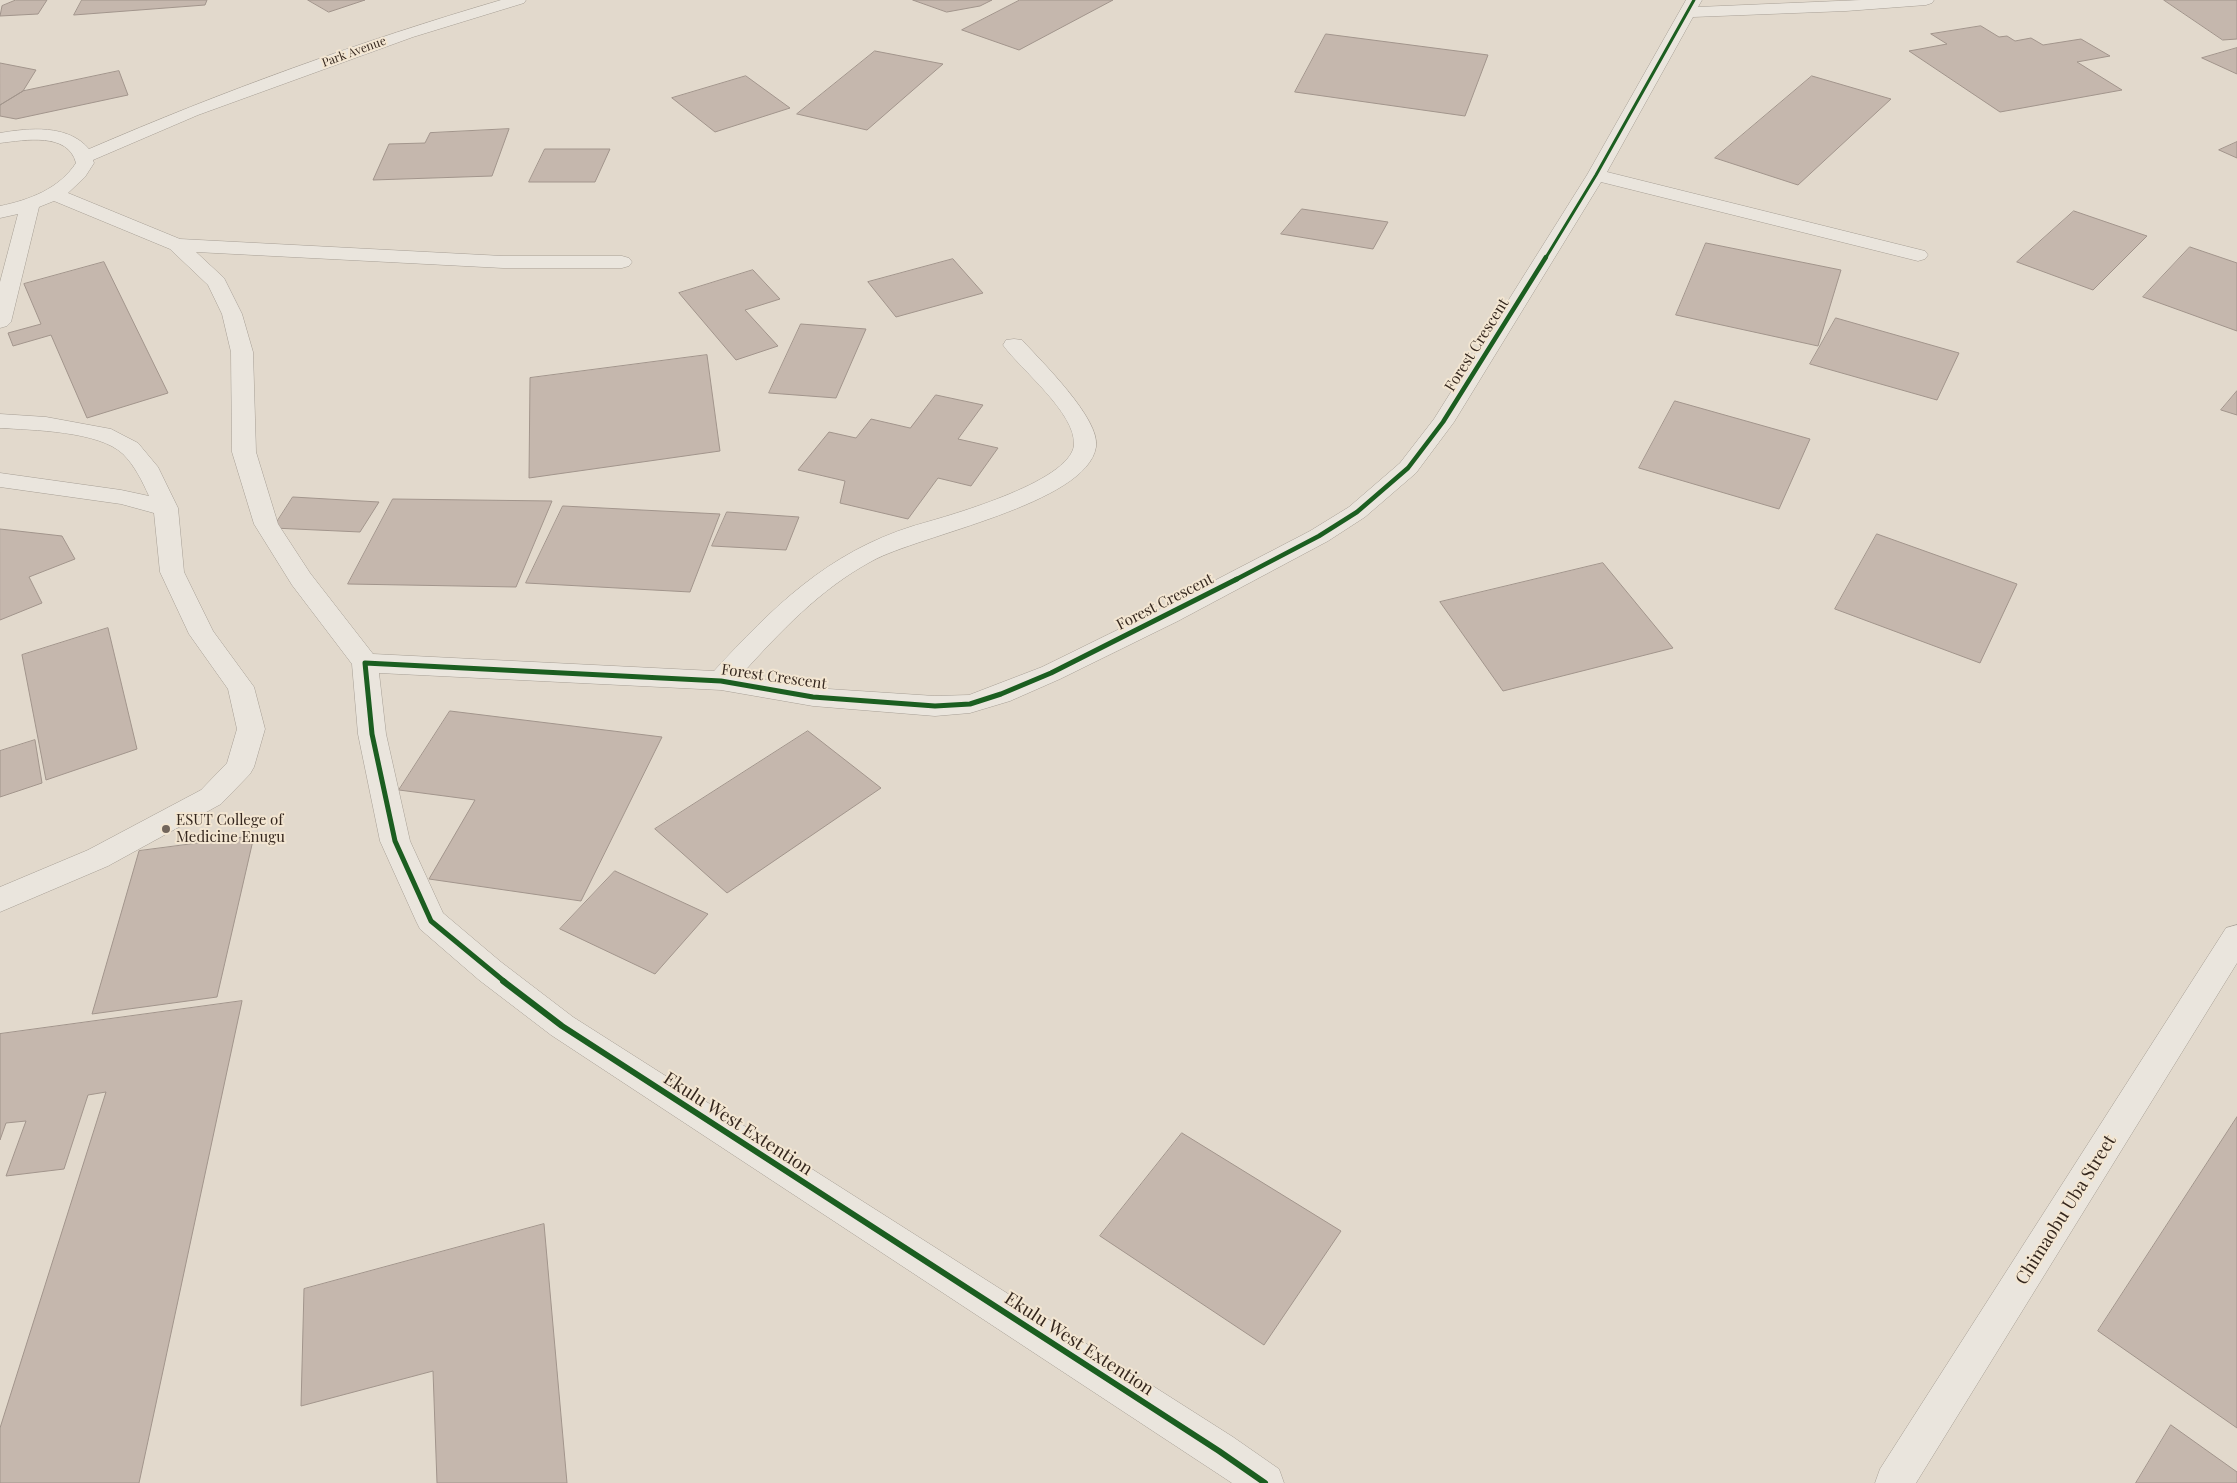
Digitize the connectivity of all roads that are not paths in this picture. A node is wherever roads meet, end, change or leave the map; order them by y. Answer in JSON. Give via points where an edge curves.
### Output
{"nodes":[{"id":1,"x":518,"y":0,"type":"edge"},
{"id":2,"x":1926,"y":0,"type":"edge"},
{"id":3,"x":1873,"y":2,"type":"edge"},
{"id":4,"x":1691,"y":6,"type":"edge"},
{"id":5,"x":192,"y":111,"type":"junction"},
{"id":6,"x":0,"y":138,"type":"edge"},
{"id":7,"x":67,"y":140,"type":"junction"},
{"id":8,"x":85,"y":157,"type":"junction"},
{"id":9,"x":1596,"y":175,"type":"junction"},
{"id":10,"x":53,"y":194,"type":"junction"},
{"id":11,"x":30,"y":204,"type":"junction"},
{"id":12,"x":0,"y":212,"type":"edge"},
{"id":13,"x":177,"y":245,"type":"junction"},
{"id":14,"x":1918,"y":255,"type":"dead end"},
{"id":15,"x":622,"y":262,"type":"dead end"},
{"id":16,"x":0,"y":322,"type":"edge"},
{"id":17,"x":1014,"y":344,"type":"dead end"},
{"id":18,"x":0,"y":421,"type":"edge"},
{"id":19,"x":0,"y":480,"type":"edge"},
{"id":20,"x":166,"y":508,"type":"junction"},
{"id":21,"x":365,"y":663,"type":"junction"},
{"id":22,"x":721,"y":681,"type":"junction"},
{"id":23,"x":0,"y":900,"type":"edge"},
{"id":24,"x":2237,"y":937,"type":"edge"},
{"id":25,"x":1265,"y":1483,"type":"edge"},
{"id":26,"x":1894,"y":1483,"type":"edge"}],
"edges":[{"from":1,"to":5,"type":"street","name":"Park Avenue","via":[[407,33]]},
{"from":2,"to":3,"type":"street"},
{"from":3,"to":4,"type":"street"},
{"from":4,"to":9,"type":"street","name":"Forest Crescent"},
{"from":5,"to":7,"type":"street"},
{"from":5,"to":8,"type":"street"},
{"from":6,"to":7,"type":"street","via":[[34,135]]},
{"from":7,"to":8,"type":"street","via":[[80,147]]},
{"from":8,"to":10,"type":"street","via":[[77,177]]},
{"from":9,"to":14,"type":"street"},
{"from":9,"to":22,"type":"street","name":"Forest Crescent","via":[[1443,422],[1408,468],[1357,512],[1319,536],[1051,674],[970,704],[936,706],[813,697]]},
{"from":10,"to":11,"type":"street"},
{"from":10,"to":13,"type":"street"},
{"from":11,"to":12,"type":"street"},
{"from":11,"to":16,"type":"street"},
{"from":13,"to":15,"type":"street","via":[[503,262]]},
{"from":13,"to":21,"type":"street","via":[[217,282],[232,314],[242,352],[244,452],[266,524],[301,579]]},
{"from":17,"to":22,"type":"street","via":[[1063,398],[1085,433],[1086,446],[1077,461],[1049,486],[998,508],[890,542],[823,579],[768,629]]},
{"from":18,"to":20,"type":"street","via":[[46,424],[103,434],[130,448],[150,472]]},
{"from":19,"to":20,"type":"street","via":[[120,497]]},
{"from":20,"to":23,"type":"street","via":[[172,572],[202,634],[240,687],[251,729],[240,767],[211,797],[98,858]]},
{"from":21,"to":22,"type":"street","name":"Forest Crescent"},
{"from":21,"to":25,"type":"street","name":"Ekulu West Extention","via":[[372,734],[396,841],[432,921],[562,1026]]},
{"from":24,"to":26,"type":"street","name":"Chimaobu Uba Street"}]}
